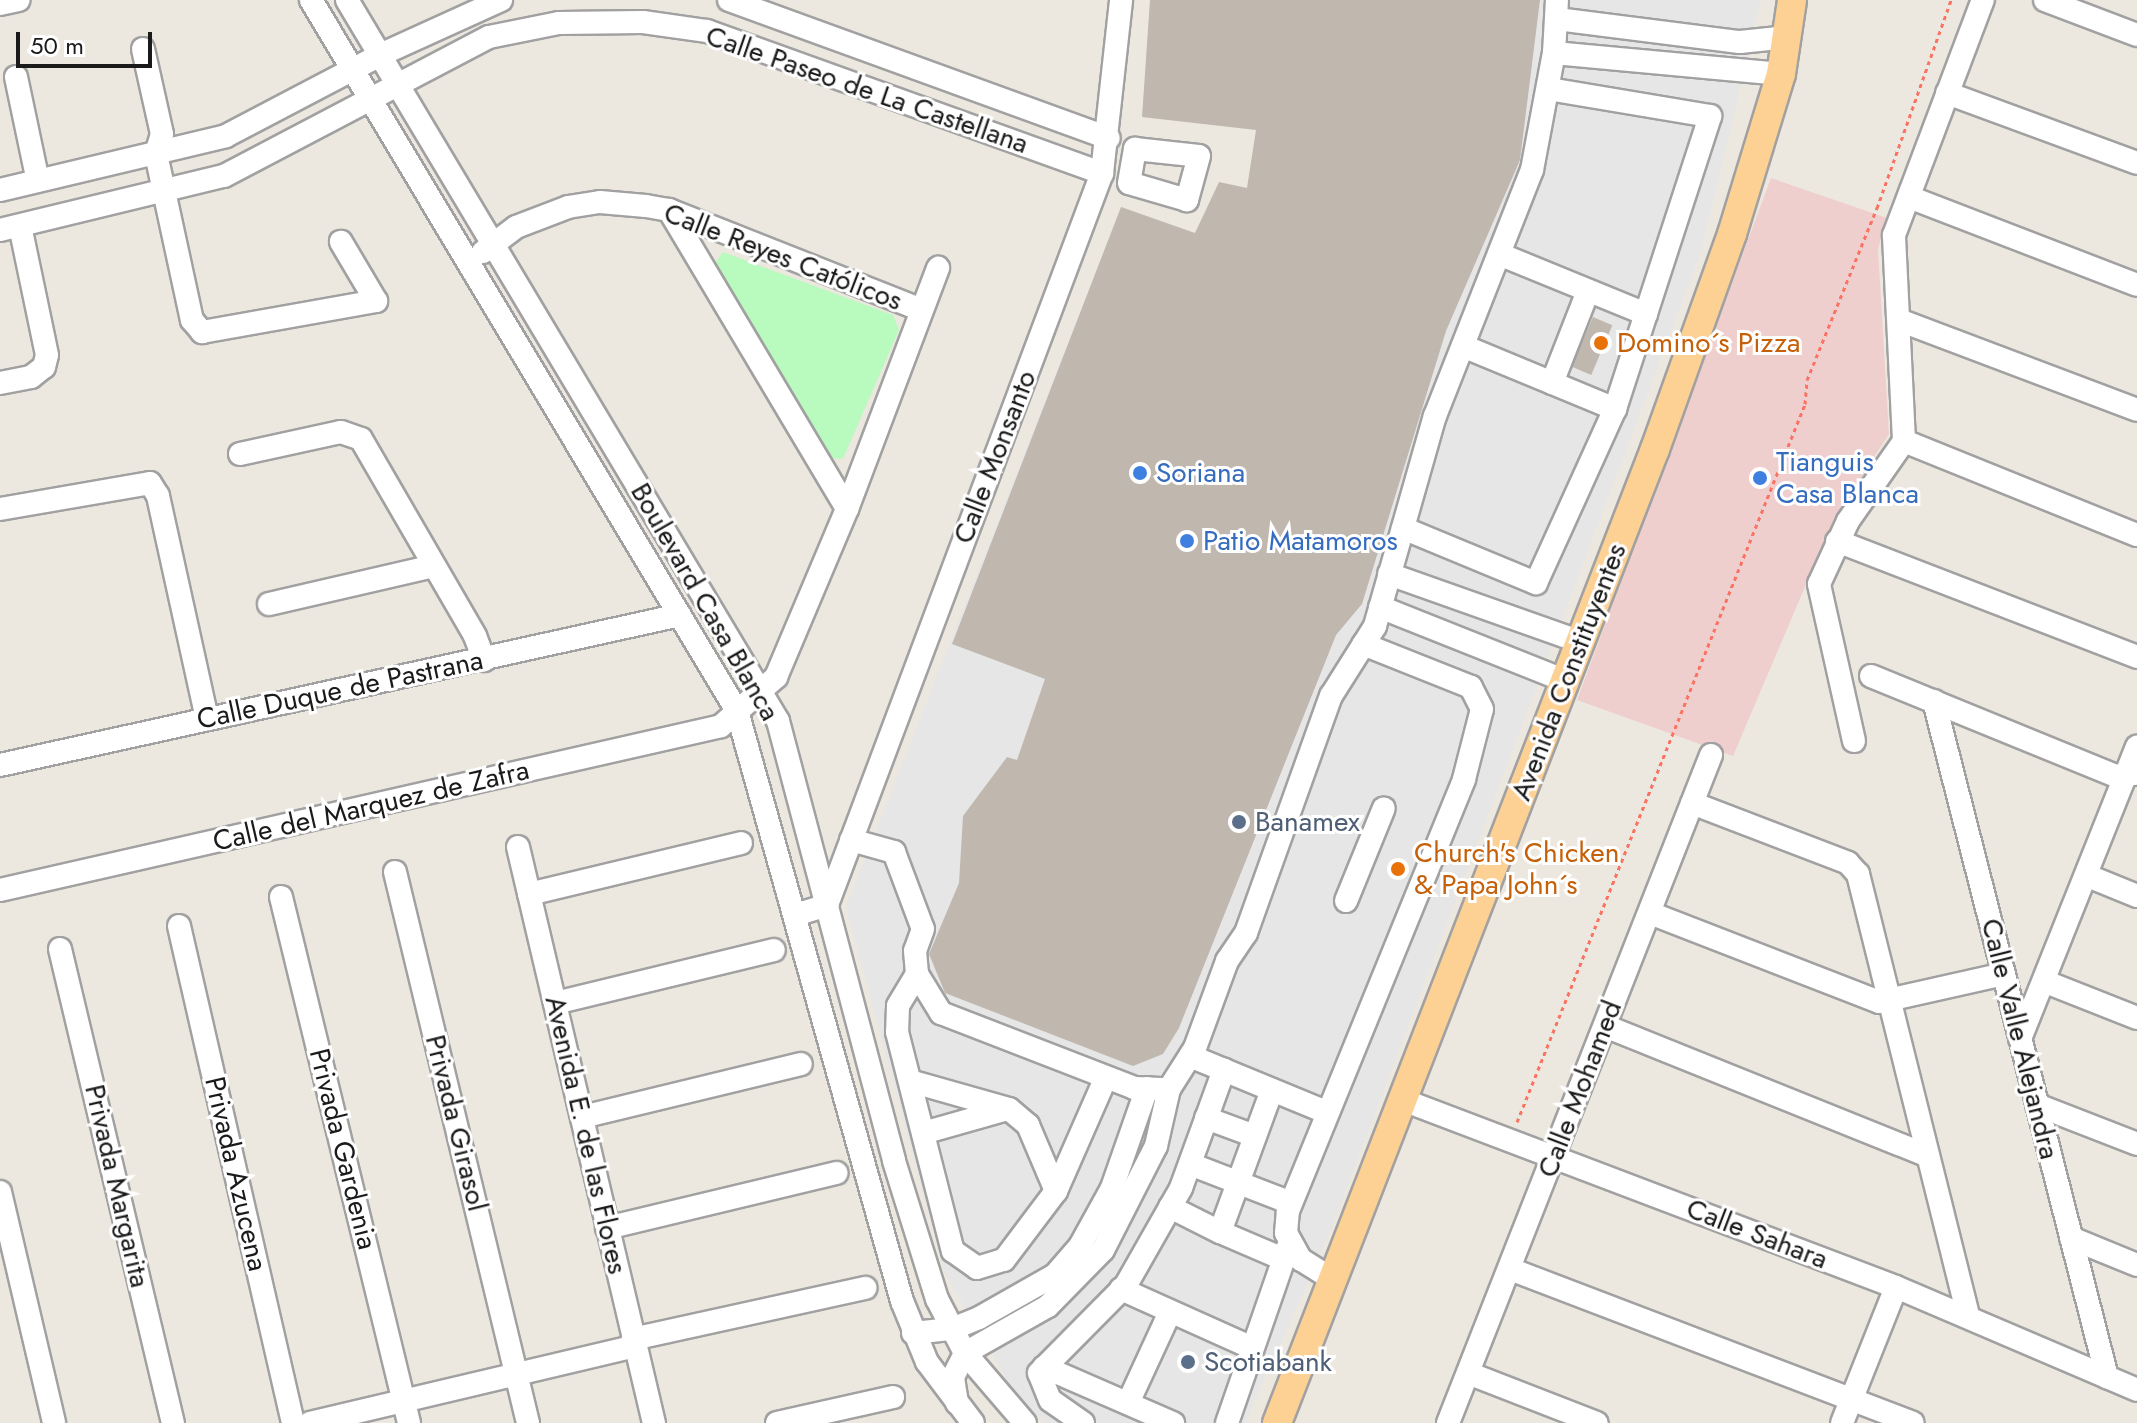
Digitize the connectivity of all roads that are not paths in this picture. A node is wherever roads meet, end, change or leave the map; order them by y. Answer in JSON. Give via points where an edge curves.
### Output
{"nodes":[{"id":1,"x":19,"y":0,"type":"edge"},
{"id":2,"x":311,"y":0,"type":"edge"},
{"id":3,"x":347,"y":0,"type":"edge"},
{"id":4,"x":501,"y":0,"type":"edge"},
{"id":5,"x":729,"y":0,"type":"edge"},
{"id":6,"x":1121,"y":0,"type":"edge"},
{"id":7,"x":1792,"y":0,"type":"edge"},
{"id":8,"x":1983,"y":0,"type":"edge"},
{"id":9,"x":2045,"y":0,"type":"edge"},
{"id":10,"x":0,"y":4,"type":"edge"},
{"id":11,"x":1557,"y":10,"type":"edge"},
{"id":12,"x":2137,"y":35,"type":"edge"},
{"id":13,"x":1788,"y":37,"type":"junction"},
{"id":14,"x":143,"y":49,"type":"dead end"},
{"id":15,"x":1554,"y":53,"type":"junction"},
{"id":16,"x":380,"y":55,"type":"junction"},
{"id":17,"x":352,"y":69,"type":"junction"},
{"id":18,"x":1781,"y":74,"type":"junction"},
{"id":19,"x":16,"y":77,"type":"dead end"},
{"id":20,"x":397,"y":85,"type":"junction"},
{"id":21,"x":1548,"y":89,"type":"junction"},
{"id":22,"x":1947,"y":93,"type":"junction"},
{"id":23,"x":371,"y":101,"type":"junction"},
{"id":24,"x":156,"y":154,"type":"junction"},
{"id":25,"x":1106,"y":156,"type":"junction"},
{"id":26,"x":2137,"y":163,"type":"edge"},
{"id":27,"x":1131,"y":168,"type":"dead end"},
{"id":28,"x":38,"y":181,"type":"junction"},
{"id":29,"x":0,"y":190,"type":"edge"},
{"id":30,"x":165,"y":193,"type":"junction"},
{"id":31,"x":1909,"y":197,"type":"junction"},
{"id":32,"x":669,"y":210,"type":"junction"},
{"id":33,"x":10,"y":228,"type":"edge"},
{"id":34,"x":341,"y":242,"type":"dead end"},
{"id":35,"x":492,"y":245,"type":"junction"},
{"id":36,"x":1499,"y":254,"type":"junction"},
{"id":37,"x":469,"y":262,"type":"junction"},
{"id":38,"x":938,"y":268,"type":"dead end"},
{"id":39,"x":2137,"y":285,"type":"edge"},
{"id":40,"x":1588,"y":291,"type":"junction"},
{"id":41,"x":921,"y":310,"type":"junction"},
{"id":42,"x":1646,"y":314,"type":"junction"},
{"id":43,"x":1899,"y":320,"type":"junction"},
{"id":44,"x":1463,"y":346,"type":"junction"},
{"id":45,"x":0,"y":383,"type":"edge"},
{"id":46,"x":1552,"y":383,"type":"junction"},
{"id":47,"x":1615,"y":409,"type":"junction"},
{"id":48,"x":2137,"y":410,"type":"edge"},
{"id":49,"x":1904,"y":441,"type":"junction"},
{"id":50,"x":240,"y":454,"type":"dead end"},
{"id":51,"x":0,"y":509,"type":"edge"},
{"id":52,"x":847,"y":509,"type":"junction"},
{"id":53,"x":1403,"y":528,"type":"junction"},
{"id":54,"x":2137,"y":535,"type":"edge"},
{"id":55,"x":1837,"y":541,"type":"junction"},
{"id":56,"x":672,"y":544,"type":"junction"},
{"id":57,"x":646,"y":558,"type":"junction"},
{"id":58,"x":433,"y":566,"type":"junction"},
{"id":59,"x":1389,"y":574,"type":"junction"},
{"id":60,"x":269,"y":604,"type":"dead end"},
{"id":61,"x":1380,"y":607,"type":"junction"},
{"id":62,"x":680,"y":615,"type":"junction"},
{"id":63,"x":1581,"y":642,"type":"junction"},
{"id":64,"x":1363,"y":644,"type":"junction"},
{"id":65,"x":2137,"y":657,"type":"edge"},
{"id":66,"x":484,"y":660,"type":"junction"},
{"id":67,"x":1871,"y":676,"type":"dead end"},
{"id":68,"x":1566,"y":681,"type":"junction"},
{"id":69,"x":761,"y":691,"type":"junction"},
{"id":70,"x":1934,"y":701,"type":"junction"},
{"id":71,"x":737,"y":711,"type":"junction"},
{"id":72,"x":207,"y":718,"type":"junction"},
{"id":73,"x":1854,"y":741,"type":"dead end"},
{"id":74,"x":2137,"y":747,"type":"edge"},
{"id":75,"x":1711,"y":755,"type":"dead end"},
{"id":76,"x":0,"y":765,"type":"edge"},
{"id":77,"x":2132,"y":773,"type":"edge"},
{"id":78,"x":1692,"y":803,"type":"junction"},
{"id":79,"x":1384,"y":808,"type":"dead end"},
{"id":80,"x":851,"y":840,"type":"junction"},
{"id":81,"x":741,"y":843,"type":"dead end"},
{"id":82,"x":518,"y":847,"type":"dead end"},
{"id":83,"x":395,"y":872,"type":"dead end"},
{"id":84,"x":2088,"y":876,"type":"junction"},
{"id":85,"x":0,"y":890,"type":"edge"},
{"id":86,"x":529,"y":894,"type":"junction"},
{"id":87,"x":2137,"y":896,"type":"edge"},
{"id":88,"x":281,"y":897,"type":"dead end"},
{"id":89,"x":1346,"y":901,"type":"dead end"},
{"id":90,"x":827,"y":905,"type":"junction"},
{"id":91,"x":1650,"y":913,"type":"junction"},
{"id":92,"x":795,"y":915,"type":"junction"},
{"id":93,"x":179,"y":926,"type":"dead end"},
{"id":94,"x":60,"y":949,"type":"dead end"},
{"id":95,"x":774,"y":950,"type":"dead end"},
{"id":96,"x":917,"y":974,"type":"junction"},
{"id":97,"x":2004,"y":974,"type":"junction"},
{"id":98,"x":2046,"y":982,"type":"junction"},
{"id":99,"x":1892,"y":1002,"type":"junction"},
{"id":100,"x":555,"y":1003,"type":"junction"},
{"id":101,"x":2137,"y":1018,"type":"edge"},
{"id":102,"x":1605,"y":1026,"type":"junction"},
{"id":103,"x":2020,"y":1039,"type":"junction"},
{"id":104,"x":1190,"y":1056,"type":"junction"},
{"id":105,"x":801,"y":1064,"type":"dead end"},
{"id":106,"x":1224,"y":1070,"type":"junction"},
{"id":107,"x":1106,"y":1077,"type":"junction"},
{"id":108,"x":910,"y":1081,"type":"junction"},
{"id":109,"x":1158,"y":1089,"type":"junction"},
{"id":110,"x":1272,"y":1090,"type":"junction"},
{"id":111,"x":1403,"y":1100,"type":"junction"},
{"id":112,"x":2037,"y":1105,"type":"junction"},
{"id":113,"x":1009,"y":1109,"type":"junction"},
{"id":114,"x":1328,"y":1113,"type":"junction"},
{"id":115,"x":582,"y":1117,"type":"junction"},
{"id":116,"x":1206,"y":1118,"type":"junction"},
{"id":117,"x":923,"y":1133,"type":"junction"},
{"id":118,"x":1255,"y":1136,"type":"junction"},
{"id":119,"x":2137,"y":1144,"type":"edge"},
{"id":120,"x":1928,"y":1156,"type":"junction"},
{"id":121,"x":1554,"y":1157,"type":"junction"},
{"id":122,"x":1190,"y":1164,"type":"junction"},
{"id":123,"x":836,"y":1173,"type":"dead end"},
{"id":124,"x":1238,"y":1182,"type":"junction"},
{"id":125,"x":1056,"y":1191,"type":"junction"},
{"id":126,"x":0,"y":1192,"type":"edge"},
{"id":127,"x":1291,"y":1203,"type":"junction"},
{"id":128,"x":1170,"y":1207,"type":"junction"},
{"id":129,"x":607,"y":1228,"type":"junction"},
{"id":130,"x":1220,"y":1232,"type":"junction"},
{"id":131,"x":2071,"y":1238,"type":"junction"},
{"id":132,"x":1287,"y":1250,"type":"junction"},
{"id":133,"x":2137,"y":1265,"type":"edge"},
{"id":134,"x":1510,"y":1269,"type":"junction"},
{"id":135,"x":1332,"y":1279,"type":"junction"},
{"id":136,"x":1896,"y":1287,"type":"junction"},
{"id":137,"x":865,"y":1288,"type":"dead end"},
{"id":138,"x":1121,"y":1289,"type":"junction"},
{"id":139,"x":1170,"y":1312,"type":"junction"},
{"id":140,"x":1968,"y":1316,"type":"junction"},
{"id":141,"x":952,"y":1329,"type":"junction"},
{"id":142,"x":1010,"y":1329,"type":"junction"},
{"id":143,"x":913,"y":1333,"type":"junction"},
{"id":144,"x":634,"y":1343,"type":"junction"},
{"id":145,"x":1250,"y":1347,"type":"junction"},
{"id":146,"x":965,"y":1353,"type":"junction"},
{"id":147,"x":1044,"y":1367,"type":"junction"},
{"id":148,"x":1468,"y":1373,"type":"junction"},
{"id":149,"x":517,"y":1374,"type":"junction"},
{"id":150,"x":2107,"y":1377,"type":"junction"},
{"id":151,"x":990,"y":1385,"type":"junction"},
{"id":152,"x":2137,"y":1390,"type":"edge"},
{"id":153,"x":893,"y":1397,"type":"dead end"},
{"id":154,"x":1851,"y":1399,"type":"junction"},
{"id":155,"x":1128,"y":1403,"type":"junction"},
{"id":156,"x":406,"y":1413,"type":"edge"},
{"id":157,"x":966,"y":1416,"type":"edge"},
{"id":158,"x":54,"y":1423,"type":"edge"},
{"id":159,"x":173,"y":1423,"type":"edge"},
{"id":160,"x":293,"y":1423,"type":"edge"},
{"id":161,"x":310,"y":1423,"type":"edge"},
{"id":162,"x":528,"y":1423,"type":"edge"},
{"id":163,"x":654,"y":1423,"type":"edge"},
{"id":164,"x":777,"y":1423,"type":"edge"},
{"id":165,"x":1025,"y":1423,"type":"edge"},
{"id":166,"x":1083,"y":1423,"type":"edge"},
{"id":167,"x":1173,"y":1423,"type":"edge"},
{"id":168,"x":1227,"y":1423,"type":"edge"},
{"id":169,"x":1277,"y":1423,"type":"edge"},
{"id":170,"x":1448,"y":1423,"type":"edge"},
{"id":171,"x":1597,"y":1423,"type":"edge"},
{"id":172,"x":1842,"y":1423,"type":"edge"},
{"id":173,"x":1913,"y":1423,"type":"edge"}],
"edges":[{"from":1,"to":10,"type":"street"},
{"from":2,"to":17,"type":"street","name":"Boulevard Casa Blanca"},
{"from":3,"to":16,"type":"street","name":"Boulevard Casa Blanca"},
{"from":4,"to":16,"type":"street"},
{"from":5,"to":25,"type":"street","name":"Calle Paseo de La Castellana"},
{"from":6,"to":25,"type":"street","name":"Calle Monsanto"},
{"from":7,"to":13,"type":"main road","name":"Avenida Constituyentes"},
{"from":8,"to":22,"type":"street"},
{"from":9,"to":12,"type":"street"},
{"from":11,"to":13,"type":"street","via":[[1740,42]]},
{"from":11,"to":15,"type":"street"},
{"from":13,"to":18,"type":"main road","name":"Avenida Constituyentes"},
{"from":14,"to":24,"type":"street","via":[[162,134]]},
{"from":15,"to":18,"type":"street"},
{"from":15,"to":21,"type":"street"},
{"from":16,"to":17,"type":"street"},
{"from":16,"to":20,"type":"street","name":"Boulevard Casa Blanca"},
{"from":17,"to":23,"type":"street","name":"Boulevard Casa Blanca"},
{"from":17,"to":24,"type":"street","via":[[226,136]]},
{"from":18,"to":63,"type":"main road","name":"Avenida Constituyentes","via":[[1727,248]]},
{"from":19,"to":28,"type":"street"},
{"from":20,"to":23,"type":"street","name":"Calle Paseo de La Castellana"},
{"from":20,"to":25,"type":"street","name":"Calle Paseo de La Castellana","via":[[511,29],[643,22],[732,39]]},
{"from":20,"to":35,"type":"street","name":"Boulevard Casa Blanca"},
{"from":21,"to":36,"type":"street","via":[[1532,170]]},
{"from":21,"to":42,"type":"street","via":[[1710,116]]},
{"from":22,"to":26,"type":"street"},
{"from":22,"to":31,"type":"street"},
{"from":23,"to":30,"type":"street","name":"Calle Paseo de La Castellana","via":[[250,166]]},
{"from":23,"to":37,"type":"street","name":"Boulevard Casa Blanca"},
{"from":24,"to":28,"type":"street"},
{"from":24,"to":30,"type":"street"},
{"from":25,"to":27,"type":"street"},
{"from":25,"to":80,"type":"street","name":"Calle Monsanto"},
{"from":28,"to":29,"type":"street"},
{"from":30,"to":33,"type":"street","name":"Calle Paseo de La Castellana"},
{"from":30,"to":34,"type":"street","via":[[192,320],[202,332],[376,301]]},
{"from":31,"to":39,"type":"street"},
{"from":31,"to":43,"type":"street","via":[[1894,240]]},
{"from":32,"to":35,"type":"street","name":"Calle Reyes Católicos","via":[[582,204],[531,219]]},
{"from":32,"to":41,"type":"street","name":"Calle Reyes Católicos"},
{"from":32,"to":52,"type":"street"},
{"from":33,"to":45,"type":"street","via":[[47,355],[44,367],[31,377]]},
{"from":35,"to":37,"type":"street","name":"Calle Reyes Católicos"},
{"from":35,"to":56,"type":"street","name":"Boulevard Casa Blanca"},
{"from":36,"to":40,"type":"street"},
{"from":36,"to":44,"type":"street"},
{"from":37,"to":57,"type":"street","name":"Boulevard Casa Blanca"},
{"from":38,"to":41,"type":"street","name":"Calle Reyes Católicos"},
{"from":40,"to":42,"type":"street"},
{"from":40,"to":46,"type":"street"},
{"from":41,"to":52,"type":"street","name":"Calle Reyes Católicos"},
{"from":42,"to":47,"type":"street"},
{"from":43,"to":48,"type":"street"},
{"from":43,"to":49,"type":"street"},
{"from":44,"to":46,"type":"street"},
{"from":44,"to":53,"type":"street","via":[[1435,416]]},
{"from":46,"to":47,"type":"street"},
{"from":47,"to":53,"type":"street","via":[[1536,583]]},
{"from":49,"to":54,"type":"street"},
{"from":49,"to":55,"type":"street"},
{"from":50,"to":58,"type":"street","via":[[353,433]]},
{"from":51,"to":72,"type":"street","via":[[150,483],[158,496]]},
{"from":52,"to":69,"type":"street","name":"Calle Reyes Católicos","via":[[776,677]]},
{"from":53,"to":59,"type":"street"},
{"from":55,"to":65,"type":"street"},
{"from":55,"to":73,"type":"street","via":[[1819,584]]},
{"from":56,"to":57,"type":"street"},
{"from":56,"to":69,"type":"street","name":"Boulevard Casa Blanca"},
{"from":57,"to":62,"type":"street","name":"Boulevard Casa Blanca"},
{"from":58,"to":60,"type":"street"},
{"from":58,"to":66,"type":"street"},
{"from":59,"to":61,"type":"street"},
{"from":59,"to":63,"type":"street"},
{"from":61,"to":64,"type":"street"},
{"from":61,"to":68,"type":"street"},
{"from":62,"to":66,"type":"street","name":"Calle Duque de Pastrana"},
{"from":62,"to":71,"type":"street","name":"Boulevard Casa Blanca"},
{"from":63,"to":68,"type":"main road","name":"Avenida Constituyentes"},
{"from":64,"to":104,"type":"street","via":[[1331,696],[1246,933],[1227,961]]},
{"from":64,"to":114,"type":"street","via":[[1471,687],[1482,709],[1464,779]]},
{"from":66,"to":72,"type":"street","name":"Calle Duque de Pastrana"},
{"from":67,"to":70,"type":"street"},
{"from":68,"to":111,"type":"main road","name":"Avenida Constituyentes"},
{"from":69,"to":71,"type":"street","name":"Calle Reyes Católicos"},
{"from":69,"to":90,"type":"street","name":"Boulevard Casa Blanca","via":[[778,721]]},
{"from":70,"to":77,"type":"street","via":[[2116,776]]},
{"from":70,"to":97,"type":"street","name":"Calle Valle Alejandra"},
{"from":71,"to":85,"type":"street","name":"Calle del Marquez de Zafra","via":[[721,726]]},
{"from":71,"to":92,"type":"street","name":"Boulevard Casa Blanca"},
{"from":72,"to":76,"type":"street","name":"Calle Duque de Pastrana"},
{"from":74,"to":77,"type":"street"},
{"from":75,"to":78,"type":"street","name":"Calle Mohamed"},
{"from":77,"to":84,"type":"street"},
{"from":78,"to":91,"type":"street","name":"Calle Mohamed"},
{"from":78,"to":99,"type":"street","via":[[1854,866]]},
{"from":79,"to":89,"type":"street"},
{"from":80,"to":90,"type":"street","name":"Calle Monsanto"},
{"from":80,"to":96,"type":"street","via":[[894,852],[908,879],[923,929],[915,951]]},
{"from":81,"to":86,"type":"street"},
{"from":82,"to":86,"type":"street","name":"Avenida E. de las Flores"},
{"from":83,"to":149,"type":"street","name":"Privada Girasol"},
{"from":84,"to":87,"type":"street"},
{"from":84,"to":98,"type":"street"},
{"from":86,"to":100,"type":"street","name":"Avenida E. de las Flores"},
{"from":88,"to":156,"type":"street","name":"Privada Gardenia"},
{"from":90,"to":92,"type":"street"},
{"from":90,"to":141,"type":"street","name":"Boulevard Casa Blanca","via":[[894,1161],[928,1272]]},
{"from":91,"to":99,"type":"street","via":[[1879,1002]]},
{"from":91,"to":102,"type":"street","name":"Calle Mohamed"},
{"from":92,"to":143,"type":"street","name":"Boulevard Casa Blanca"},
{"from":93,"to":160,"type":"street","name":"Privada Azucena"},
{"from":94,"to":159,"type":"street","name":"Privada Margarita"},
{"from":95,"to":100,"type":"street"},
{"from":96,"to":107,"type":"street","via":[[941,1013]]},
{"from":96,"to":108,"type":"street","via":[[898,1006],[897,1032]]},
{"from":97,"to":99,"type":"street"},
{"from":97,"to":103,"type":"street","name":"Calle Valle Alejandra"},
{"from":98,"to":101,"type":"street"},
{"from":98,"to":103,"type":"street"},
{"from":99,"to":120,"type":"street"},
{"from":100,"to":115,"type":"street","name":"Avenida E. de las Flores"},
{"from":102,"to":120,"type":"street"},
{"from":102,"to":121,"type":"street","name":"Calle Mohamed"},
{"from":103,"to":112,"type":"street","name":"Calle Valle Alejandra"},
{"from":104,"to":106,"type":"street"},
{"from":104,"to":109,"type":"street"},
{"from":105,"to":115,"type":"street"},
{"from":106,"to":110,"type":"street"},
{"from":106,"to":116,"type":"street"},
{"from":107,"to":109,"type":"street"},
{"from":107,"to":125,"type":"street"},
{"from":108,"to":113,"type":"street"},
{"from":108,"to":117,"type":"street"},
{"from":109,"to":141,"type":"street","via":[[1080,1246],[1055,1275]]},
{"from":109,"to":142,"type":"street","via":[[1156,1146],[1103,1250],[1070,1287]]},
{"from":110,"to":114,"type":"street"},
{"from":110,"to":118,"type":"street"},
{"from":111,"to":121,"type":"street","name":"Calle Sahara"},
{"from":111,"to":135,"type":"main road","name":"Avenida Constituyentes"},
{"from":112,"to":119,"type":"street"},
{"from":112,"to":131,"type":"street","name":"Calle Valle Alejandra"},
{"from":113,"to":117,"type":"street"},
{"from":113,"to":125,"type":"street","via":[[1028,1125]]},
{"from":114,"to":127,"type":"street"},
{"from":115,"to":129,"type":"street","name":"Avenida E. de las Flores"},
{"from":116,"to":118,"type":"street"},
{"from":116,"to":122,"type":"street"},
{"from":117,"to":125,"type":"street","via":[[953,1251],[977,1268],[1004,1260]]},
{"from":118,"to":124,"type":"street"},
{"from":120,"to":140,"type":"street"},
{"from":121,"to":134,"type":"street","name":"Calle Mohamed"},
{"from":121,"to":136,"type":"street","name":"Calle Sahara"},
{"from":122,"to":124,"type":"street"},
{"from":122,"to":128,"type":"street"},
{"from":123,"to":129,"type":"street"},
{"from":124,"to":127,"type":"street"},
{"from":124,"to":130,"type":"street"},
{"from":126,"to":158,"type":"street"},
{"from":127,"to":132,"type":"street"},
{"from":128,"to":130,"type":"street"},
{"from":128,"to":138,"type":"street"},
{"from":129,"to":144,"type":"street","name":"Avenida E. de las Flores"},
{"from":130,"to":132,"type":"street"},
{"from":131,"to":133,"type":"street"},
{"from":131,"to":150,"type":"street","name":"Calle Valle Alejandra"},
{"from":132,"to":135,"type":"street"},
{"from":132,"to":145,"type":"street"},
{"from":134,"to":148,"type":"street","name":"Calle Mohamed"},
{"from":134,"to":154,"type":"street"},
{"from":135,"to":169,"type":"main road","name":"Avenida Constituyentes"},
{"from":136,"to":140,"type":"street","name":"Calle Sahara"},
{"from":136,"to":154,"type":"street"},
{"from":137,"to":144,"type":"street"},
{"from":138,"to":139,"type":"street"},
{"from":138,"to":147,"type":"street"},
{"from":139,"to":145,"type":"street"},
{"from":139,"to":155,"type":"street"},
{"from":140,"to":150,"type":"street","name":"Calle Sahara"},
{"from":141,"to":143,"type":"street"},
{"from":141,"to":146,"type":"street","name":"Boulevard Casa Blanca"},
{"from":142,"to":146,"type":"street"},
{"from":142,"to":151,"type":"street","via":[[993,1354]]},
{"from":143,"to":157,"type":"street","name":"Boulevard Casa Blanca"},
{"from":144,"to":149,"type":"street"},
{"from":144,"to":163,"type":"street","name":"Avenida E. de las Flores"},
{"from":145,"to":168,"type":"street"},
{"from":146,"to":151,"type":"street","name":"Boulevard Casa Blanca"},
{"from":146,"to":157,"type":"street","via":[[953,1377]]},
{"from":147,"to":155,"type":"street"},
{"from":147,"to":166,"type":"street","via":[[1039,1373],[1050,1400]]},
{"from":148,"to":170,"type":"street","name":"Calle Mohamed"},
{"from":148,"to":171,"type":"street"},
{"from":149,"to":156,"type":"street"},
{"from":149,"to":162,"type":"street","name":"Privada Girasol"},
{"from":150,"to":152,"type":"street","name":"Calle Sahara"},
{"from":151,"to":165,"type":"street","name":"Boulevard Casa Blanca"},
{"from":153,"to":164,"type":"street"},
{"from":154,"to":172,"type":"street"},
{"from":154,"to":173,"type":"street"},
{"from":155,"to":167,"type":"street"},
{"from":156,"to":161,"type":"street"}]}
